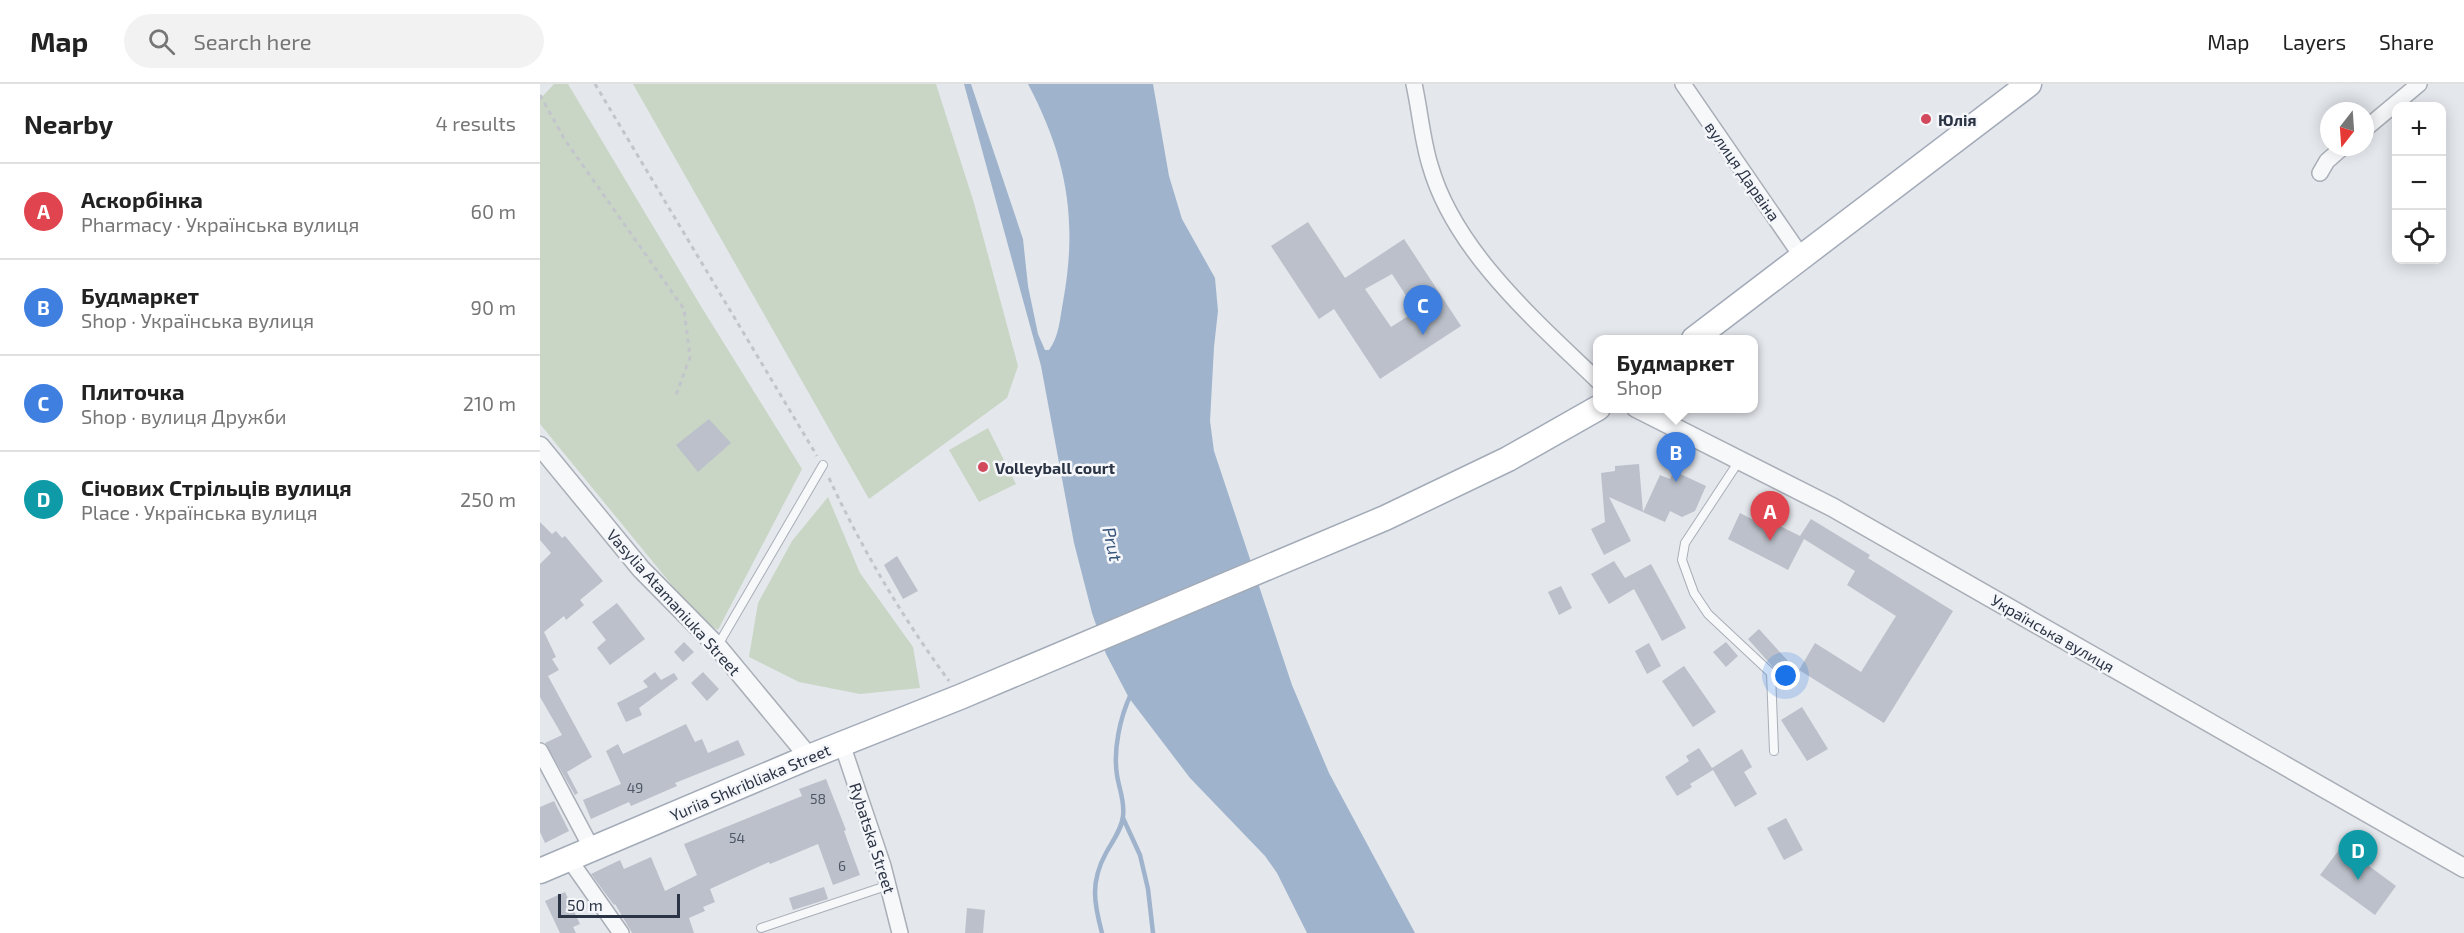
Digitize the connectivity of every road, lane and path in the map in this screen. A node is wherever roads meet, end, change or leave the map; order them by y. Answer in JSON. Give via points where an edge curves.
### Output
{"nodes":[{"id":1,"x":595,"y":84,"type":"edge"},
{"id":2,"x":1414,"y":84,"type":"edge"},
{"id":3,"x":1683,"y":84,"type":"edge"},
{"id":4,"x":2028,"y":84,"type":"edge"},
{"id":5,"x":2419,"y":84,"type":"edge"},
{"id":6,"x":540,"y":95,"type":"edge"},
{"id":7,"x":2374,"y":122,"type":"edge"},
{"id":8,"x":2333,"y":156,"type":"edge"},
{"id":9,"x":2320,"y":173,"type":"dead end"},
{"id":10,"x":1803,"y":257,"type":"junction"},
{"id":11,"x":1699,"y":335,"type":"edge"},
{"id":12,"x":1593,"y":376,"type":"edge"},
{"id":13,"x":675,"y":398,"type":"dead end"},
{"id":14,"x":1593,"y":411,"type":"edge"},
{"id":15,"x":1646,"y":413,"type":"edge"},
{"id":16,"x":540,"y":447,"type":"edge"},
{"id":17,"x":1739,"y":460,"type":"junction"},
{"id":18,"x":823,"y":465,"type":"junction"},
{"id":19,"x":717,"y":646,"type":"junction"},
{"id":20,"x":960,"y":697,"type":"junction"},
{"id":21,"x":842,"y":744,"type":"junction"},
{"id":22,"x":540,"y":751,"type":"edge"},
{"id":23,"x":1774,"y":751,"type":"dead end"},
{"id":24,"x":809,"y":757,"type":"junction"},
{"id":25,"x":592,"y":849,"type":"junction"},
{"id":26,"x":569,"y":859,"type":"junction"},
{"id":27,"x":2464,"y":868,"type":"edge"},
{"id":28,"x":540,"y":871,"type":"edge"},
{"id":29,"x":889,"y":885,"type":"junction"},
{"id":30,"x":761,"y":928,"type":"dead end"},
{"id":31,"x":621,"y":933,"type":"edge"},
{"id":32,"x":900,"y":933,"type":"edge"}],
"edges":[{"from":1,"to":18,"type":"path"},
{"from":2,"to":12,"type":"street","via":[[1430,166],[1454,222],[1510,296]]},
{"from":3,"to":10,"type":"street","name":"вулиця Дарвіна"},
{"from":4,"to":10,"type":"main road"},
{"from":5,"to":7,"type":"street"},
{"from":6,"to":13,"type":"path","via":[[565,140],[684,309],[690,357]]},
{"from":8,"to":9,"type":"street"},
{"from":10,"to":11,"type":"main road"},
{"from":14,"to":20,"type":"main road","name":"Yuriia Shkribliaka Street","via":[[1508,459],[1385,518]]},
{"from":15,"to":17,"type":"street","name":"Українська вулиця"},
{"from":16,"to":19,"type":"street","name":"Vasylia Atamaniuka Street","via":[[641,569]]},
{"from":17,"to":23,"type":"lane","via":[[1685,543],[1682,560],[1694,593],[1708,614],[1771,673]]},
{"from":17,"to":27,"type":"street","name":"Українська вулиця","via":[[1842,513]]},
{"from":18,"to":19,"type":"lane"},
{"from":18,"to":20,"type":"path","via":[[858,539],[924,647]]},
{"from":19,"to":24,"type":"street","name":"Vasylia Atamaniuka Street"},
{"from":20,"to":21,"type":"main road","name":"Yuriia Shkribliaka Street"},
{"from":21,"to":24,"type":"main road","name":"Yuriia Shkribliaka Street"},
{"from":21,"to":29,"type":"street","name":"Rybatska Street"},
{"from":22,"to":25,"type":"street"},
{"from":24,"to":25,"type":"main road","name":"Yuriia Shkribliaka Street"},
{"from":25,"to":26,"type":"main road","name":"Yuriia Shkribliaka Street"},
{"from":26,"to":28,"type":"main road","name":"Yuriia Shkribliaka Street"},
{"from":26,"to":31,"type":"street"},
{"from":29,"to":30,"type":"lane"},
{"from":29,"to":32,"type":"street","name":"Rybatska Street"}]}
